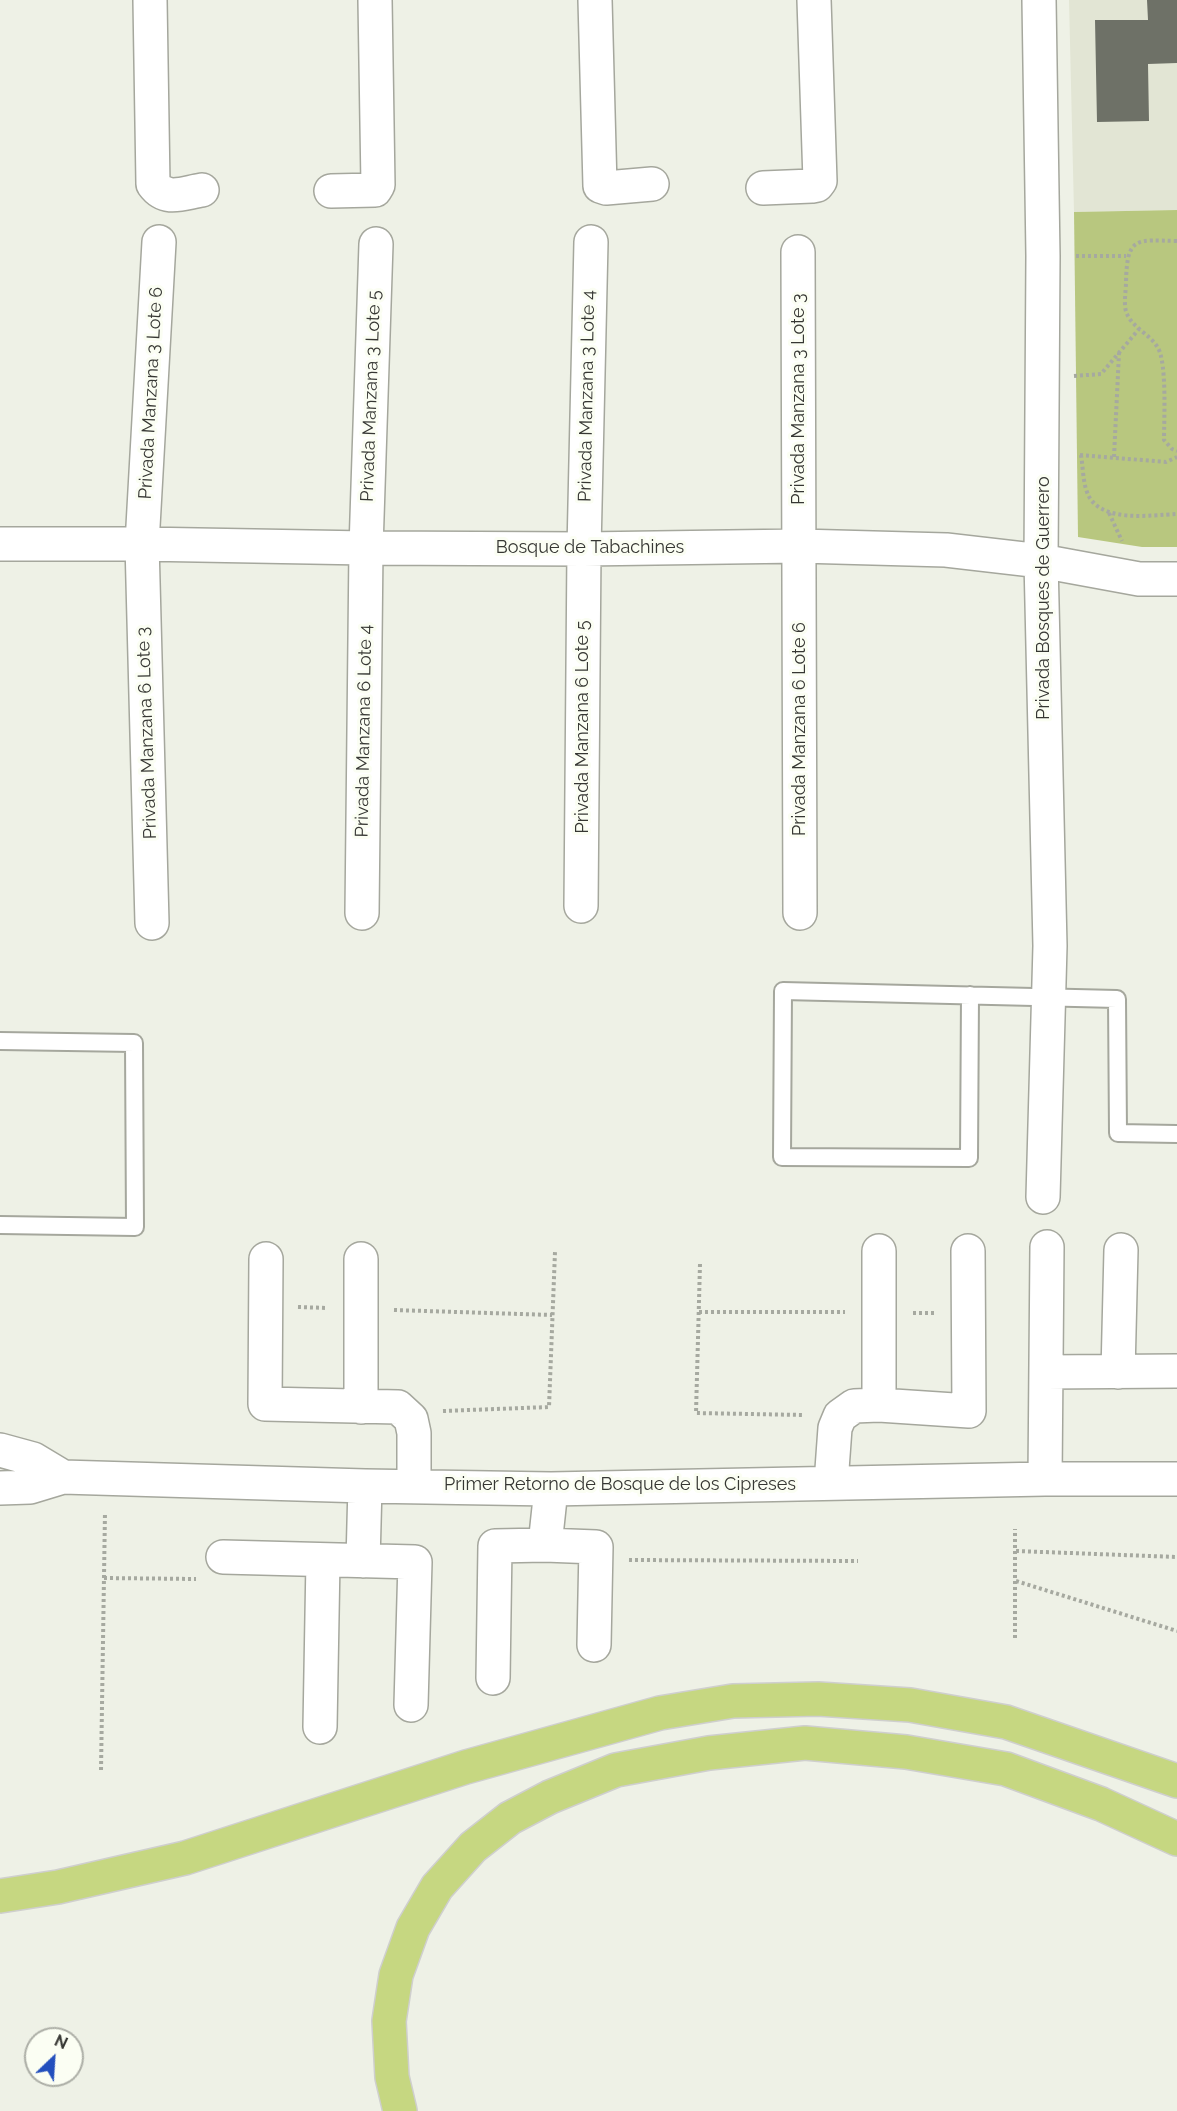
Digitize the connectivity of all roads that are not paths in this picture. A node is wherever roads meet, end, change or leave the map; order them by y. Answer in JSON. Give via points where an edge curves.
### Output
{"nodes":[{"id":1,"x":150,"y":0,"type":"edge"},
{"id":2,"x":375,"y":0,"type":"edge"},
{"id":3,"x":596,"y":0,"type":"edge"},
{"id":4,"x":814,"y":0,"type":"edge"},
{"id":5,"x":1039,"y":0,"type":"edge"},
{"id":6,"x":652,"y":184,"type":"dead end"},
{"id":7,"x":763,"y":188,"type":"dead end"},
{"id":8,"x":202,"y":190,"type":"dead end"},
{"id":9,"x":331,"y":191,"type":"dead end"},
{"id":10,"x":159,"y":242,"type":"dead end"},
{"id":11,"x":591,"y":242,"type":"dead end"},
{"id":12,"x":376,"y":244,"type":"dead end"},
{"id":13,"x":798,"y":252,"type":"dead end"},
{"id":14,"x":0,"y":544,"type":"edge"},
{"id":15,"x":142,"y":544,"type":"junction"},
{"id":16,"x":800,"y":546,"type":"junction"},
{"id":17,"x":366,"y":548,"type":"junction"},
{"id":18,"x":584,"y":549,"type":"junction"},
{"id":19,"x":1041,"y":561,"type":"junction"},
{"id":20,"x":1177,"y":579,"type":"edge"},
{"id":21,"x":581,"y":906,"type":"dead end"},
{"id":22,"x":800,"y":913,"type":"dead end"},
{"id":23,"x":362,"y":914,"type":"dead end"},
{"id":24,"x":152,"y":923,"type":"dead end"},
{"id":25,"x":970,"y":995,"type":"junction"},
{"id":26,"x":1048,"y":996,"type":"junction"},
{"id":27,"x":0,"y":1041,"type":"edge"},
{"id":28,"x":1177,"y":1134,"type":"edge"},
{"id":29,"x":1043,"y":1197,"type":"dead end"},
{"id":30,"x":0,"y":1226,"type":"edge"},
{"id":31,"x":1047,"y":1247,"type":"dead end"},
{"id":32,"x":1121,"y":1250,"type":"dead end"},
{"id":33,"x":879,"y":1251,"type":"dead end"},
{"id":34,"x":968,"y":1251,"type":"dead end"},
{"id":35,"x":266,"y":1259,"type":"dead end"},
{"id":36,"x":361,"y":1259,"type":"dead end"},
{"id":37,"x":1177,"y":1371,"type":"edge"},
{"id":38,"x":1046,"y":1372,"type":"junction"},
{"id":39,"x":1118,"y":1372,"type":"junction"},
{"id":40,"x":879,"y":1405,"type":"junction"},
{"id":41,"x":361,"y":1407,"type":"junction"},
{"id":42,"x":0,"y":1450,"type":"edge"},
{"id":43,"x":63,"y":1477,"type":"junction"},
{"id":44,"x":1045,"y":1479,"type":"junction"},
{"id":45,"x":1177,"y":1479,"type":"edge"},
{"id":46,"x":831,"y":1483,"type":"junction"},
{"id":47,"x":414,"y":1485,"type":"junction"},
{"id":48,"x":365,"y":1486,"type":"junction"},
{"id":49,"x":0,"y":1488,"type":"edge"},
{"id":50,"x":550,"y":1489,"type":"junction"},
{"id":51,"x":545,"y":1545,"type":"junction"},
{"id":52,"x":323,"y":1560,"type":"junction"},
{"id":53,"x":363,"y":1561,"type":"junction"},
{"id":54,"x":215,"y":1568,"type":"road end"},
{"id":55,"x":594,"y":1645,"type":"dead end"},
{"id":56,"x":493,"y":1678,"type":"dead end"},
{"id":57,"x":411,"y":1705,"type":"dead end"},
{"id":58,"x":320,"y":1727,"type":"dead end"},
{"id":59,"x":1177,"y":1781,"type":"edge"},
{"id":60,"x":1177,"y":1839,"type":"edge"},
{"id":61,"x":0,"y":1896,"type":"edge"},
{"id":62,"x":400,"y":2111,"type":"edge"}],
"edges":[{"from":1,"to":8,"type":"street","via":[[153,184],[159,192],[170,196]]},
{"from":2,"to":9,"type":"street","via":[[378,185],[375,190]]},
{"from":3,"to":6,"type":"street","via":[[600,186]]},
{"from":4,"to":7,"type":"street","via":[[820,181],[812,186]]},
{"from":5,"to":19,"type":"street","name":"Privada Bosques de Guerrero","via":[[1043,256]]},
{"from":10,"to":15,"type":"street","name":"Privada Manzana 3 Lote 6"},
{"from":11,"to":18,"type":"street","name":"Privada Manzana 3 Lote 4"},
{"from":12,"to":17,"type":"street","name":"Privada Manzana 3 Lote 5"},
{"from":13,"to":16,"type":"street","name":"Privada Manzana 3 Lote 3"},
{"from":14,"to":15,"type":"street","name":"Bosque de Tabachines"},
{"from":15,"to":17,"type":"street","name":"Bosque de Tabachines"},
{"from":15,"to":24,"type":"street","name":"Privada Manzana 6 Lote 3"},
{"from":16,"to":18,"type":"street","name":"Bosque de Tabachines"},
{"from":16,"to":19,"type":"street","name":"Bosque de Tabachines","via":[[946,550]]},
{"from":16,"to":22,"type":"street","name":"Privada Manzana 6 Lote 6"},
{"from":17,"to":18,"type":"street","name":"Bosque de Tabachines"},
{"from":17,"to":23,"type":"street","name":"Privada Manzana 6 Lote 4"},
{"from":18,"to":21,"type":"street","name":"Privada Manzana 6 Lote 5"},
{"from":19,"to":20,"type":"street","name":"Bosque de Tabachines","via":[[1139,579]]},
{"from":19,"to":26,"type":"street","name":"Privada Bosques de Guerrero"},
{"from":25,"to":25,"type":"lane","via":[[783,991],[782,1156],[969,1158]]},
{"from":25,"to":26,"type":"lane"},
{"from":26,"to":28,"type":"lane","via":[[1117,999],[1118,1132]]},
{"from":26,"to":29,"type":"street","name":"Privada Bosques de Guerrero"},
{"from":27,"to":30,"type":"lane","via":[[134,1042],[135,1227]]},
{"from":31,"to":38,"type":"street"},
{"from":32,"to":39,"type":"street"},
{"from":33,"to":40,"type":"street"},
{"from":34,"to":40,"type":"street","via":[[969,1410]]},
{"from":35,"to":41,"type":"street","via":[[265,1404]]},
{"from":36,"to":41,"type":"street"},
{"from":37,"to":39,"type":"street"},
{"from":38,"to":39,"type":"street"},
{"from":38,"to":44,"type":"street"},
{"from":40,"to":46,"type":"street","via":[[854,1406],[840,1416],[835,1428]]},
{"from":41,"to":47,"type":"street","via":[[398,1407],[411,1419]]},
{"from":42,"to":43,"type":"street","name":"Primer Retorno de Bosque de los Cipreses","via":[[33,1459]]},
{"from":43,"to":48,"type":"street","name":"Primer Retorno de Bosque de los Cipreses"},
{"from":43,"to":49,"type":"street","name":"Primer Retorno de Bosque de los Cipreses","via":[[30,1487]]},
{"from":44,"to":45,"type":"street","name":"Primer Retorno de Bosque de los Cipreses"},
{"from":44,"to":46,"type":"street","name":"Primer Retorno de Bosque de los Cipreses"},
{"from":46,"to":50,"type":"street","name":"Primer Retorno de Bosque de los Cipreses"},
{"from":47,"to":48,"type":"street","name":"Primer Retorno de Bosque de los Cipreses"},
{"from":47,"to":50,"type":"street","name":"Primer Retorno de Bosque de los Cipreses"},
{"from":48,"to":53,"type":"street"},
{"from":50,"to":51,"type":"street"},
{"from":51,"to":55,"type":"street","via":[[596,1547]]},
{"from":51,"to":56,"type":"street","via":[[495,1546]]},
{"from":52,"to":53,"type":"street"},
{"from":52,"to":54,"type":"street"},
{"from":52,"to":58,"type":"street"},
{"from":53,"to":57,"type":"street","via":[[415,1562]]},
{"from":59,"to":61,"type":"highway","via":[[1006,1722],[984,1718],[910,1705],[733,1701],[660,1713],[466,1767],[185,1858]]},
{"from":60,"to":62,"type":"highway","via":[[1101,1804],[1006,1769],[906,1752],[805,1743],[709,1753],[616,1770],[510,1818],[473,1847],[437,1887],[413,1928],[396,1974],[389,2021],[392,2077]]}]}
